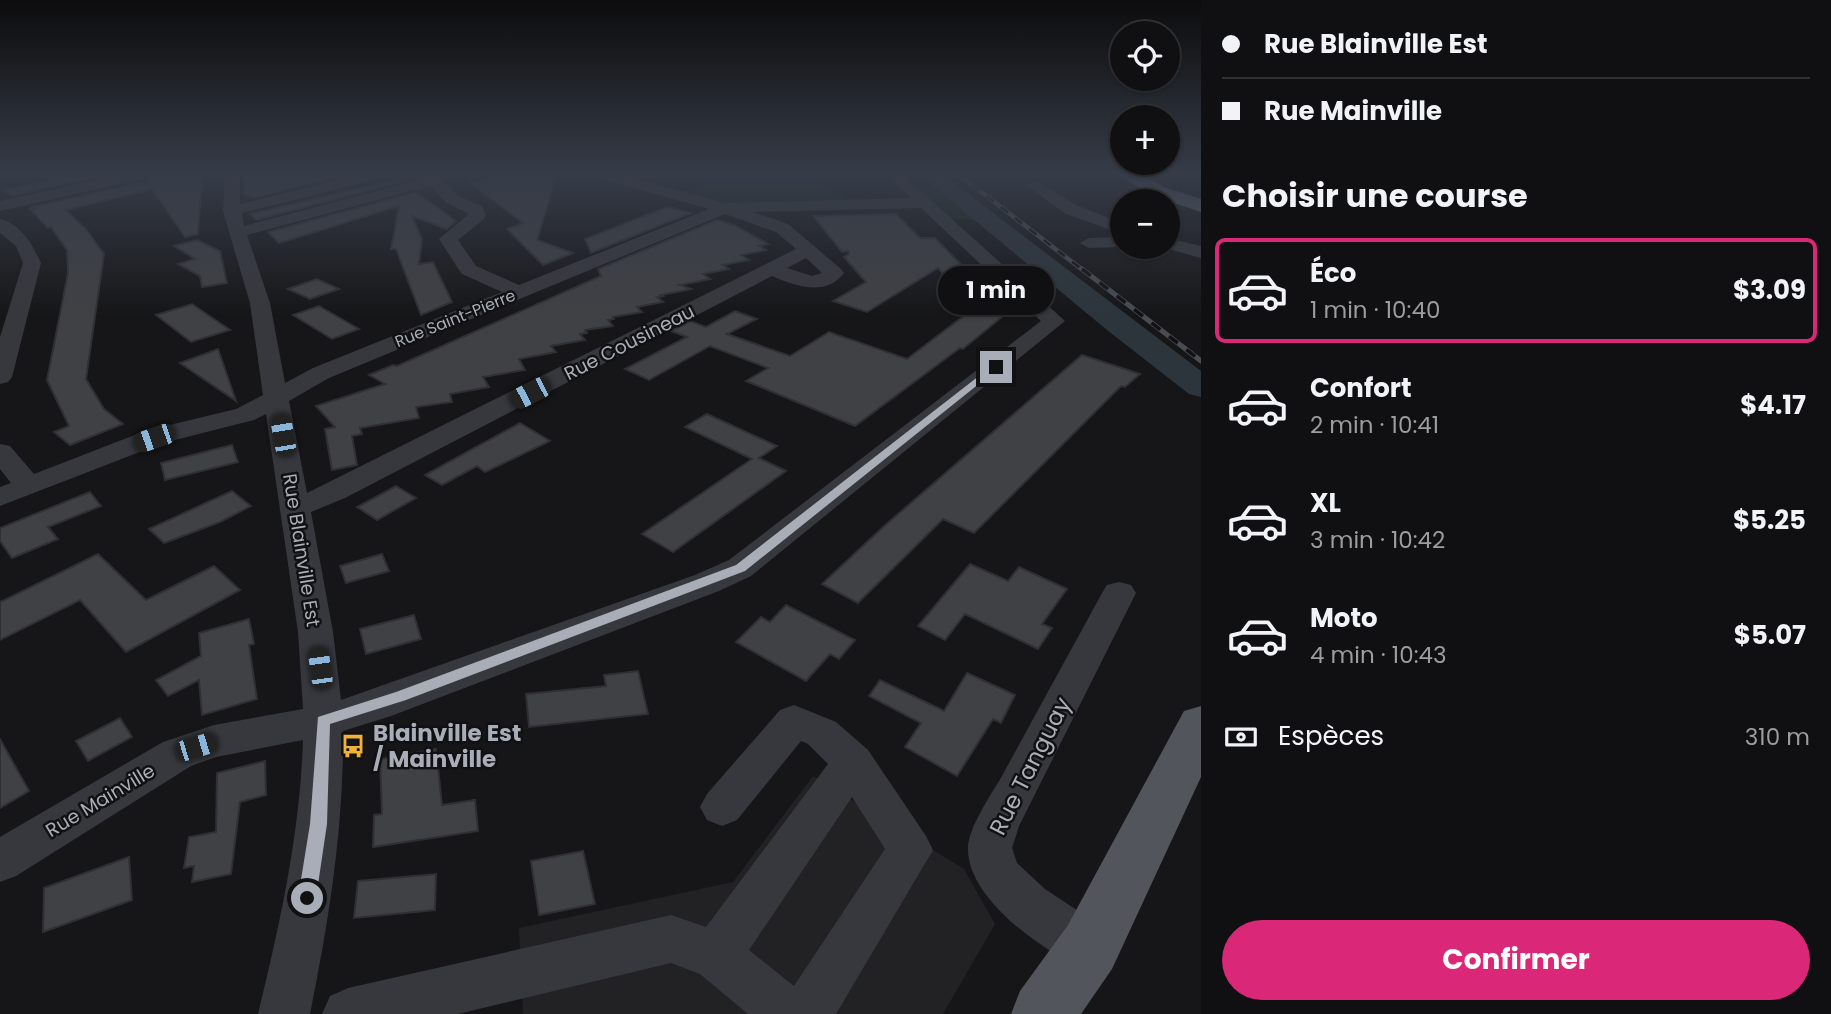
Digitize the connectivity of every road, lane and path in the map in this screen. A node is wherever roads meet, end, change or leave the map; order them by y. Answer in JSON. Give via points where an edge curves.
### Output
{"nodes":[{"id":1,"x":237,"y":221,"type":"edge"},
{"id":2,"x":470,"y":221,"type":"edge"},
{"id":3,"x":692,"y":221,"type":"edge"},
{"id":4,"x":763,"y":221,"type":"edge"},
{"id":5,"x":945,"y":221,"type":"edge"},
{"id":6,"x":234,"y":222,"type":"joint"},
{"id":7,"x":0,"y":224,"type":"edge"},
{"id":8,"x":1089,"y":243,"type":"dead end"},
{"id":9,"x":1110,"y":243,"type":"edge"},
{"id":10,"x":1180,"y":246,"type":"edge"},
{"id":11,"x":808,"y":250,"type":"junction"},
{"id":12,"x":1201,"y":252,"type":"edge"},
{"id":13,"x":772,"y":269,"type":"junction"},
{"id":14,"x":519,"y":292,"type":"junction"},
{"id":15,"x":0,"y":377,"type":"edge"},
{"id":16,"x":276,"y":397,"type":"junction"},
{"id":17,"x":0,"y":452,"type":"edge"},
{"id":18,"x":29,"y":486,"type":"junction"},
{"id":19,"x":0,"y":497,"type":"edge"},
{"id":20,"x":296,"y":507,"type":"junction"},
{"id":21,"x":1119,"y":593,"type":"dead end"},
{"id":22,"x":323,"y":721,"type":"junction"},
{"id":23,"x":1201,"y":725,"type":"edge"},
{"id":24,"x":853,"y":762,"type":"junction"},
{"id":25,"x":722,"y":807,"type":"dead end"},
{"id":26,"x":0,"y":861,"type":"edge"},
{"id":27,"x":1090,"y":947,"type":"junction"},
{"id":28,"x":716,"y":955,"type":"junction"},
{"id":29,"x":449,"y":1003,"type":"edge"},
{"id":30,"x":284,"y":1014,"type":"edge"},
{"id":31,"x":348,"y":1014,"type":"edge"},
{"id":32,"x":788,"y":1014,"type":"edge"},
{"id":33,"x":806,"y":1014,"type":"edge"},
{"id":34,"x":1043,"y":1014,"type":"edge"},
{"id":35,"x":1068,"y":1014,"type":"edge"}],
"edges":[{"from":1,"to":6,"type":"street"},
{"from":2,"to":14,"type":"street","via":[[448,239],[469,270]]},
{"from":3,"to":14,"type":"street","name":"Rue Saint-Pierre"},
{"from":4,"to":11,"type":"street","via":[[782,228]]},
{"from":5,"to":22,"type":"street","name":"Rue Mainville","via":[[1054,321],[740,568],[389,701]]},
{"from":6,"to":16,"type":"street","name":"Rue Blainville Est","via":[[256,288]]},
{"from":7,"to":15,"type":"street","via":[[24,244],[32,262]]},
{"from":8,"to":9,"type":"street"},
{"from":10,"to":12,"type":"street"},
{"from":11,"to":13,"type":"street","name":"Rue Cousineau"},
{"from":11,"to":13,"type":"street","via":[[834,273],[829,279],[813,282]]},
{"from":13,"to":20,"type":"street","name":"Rue Cousineau","via":[[335,492]]},
{"from":14,"to":16,"type":"street","name":"Rue Saint-Pierre","via":[[321,373]]},
{"from":16,"to":18,"type":"street","name":"Rue Saint-Pierre","via":[[244,415],[154,438]]},
{"from":16,"to":20,"type":"street","name":"Rue Blainville Est"},
{"from":17,"to":18,"type":"street"},
{"from":18,"to":19,"type":"street","name":"Rue Saint-Pierre"},
{"from":20,"to":22,"type":"street","name":"Rue Blainville Est","via":[[320,668]]},
{"from":21,"to":27,"type":"street","name":"Rue Tanguay","via":[[999,822],[990,848],[995,868],[1021,900]]},
{"from":22,"to":26,"type":"street","name":"Rue Mainville","via":[[241,735],[177,754]]},
{"from":22,"to":30,"type":"street","name":"Rue Blainville Est","via":[[315,849]]},
{"from":23,"to":27,"type":"main road"},
{"from":24,"to":25,"type":"street","via":[[822,733],[794,721]]},
{"from":24,"to":28,"type":"street"},
{"from":24,"to":33,"type":"street","via":[[910,850]]},
{"from":27,"to":34,"type":"main road"},
{"from":27,"to":35,"type":"main road"},
{"from":28,"to":29,"type":"street","via":[[671,939]]},
{"from":28,"to":32,"type":"street"},
{"from":29,"to":31,"type":"street"}]}
